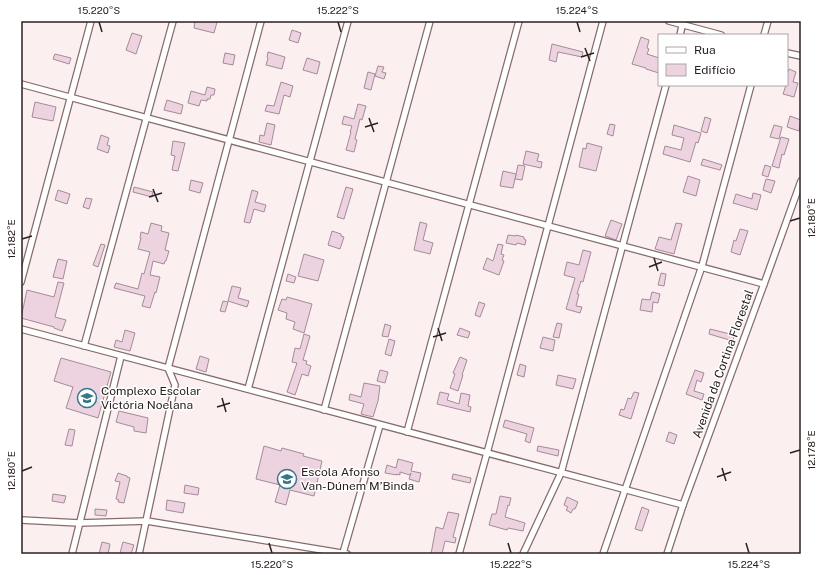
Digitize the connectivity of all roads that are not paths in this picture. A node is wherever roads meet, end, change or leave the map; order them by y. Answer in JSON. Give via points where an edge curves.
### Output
{"nodes":[{"id":1,"x":91,"y":21,"type":"edge"},
{"id":2,"x":173,"y":21,"type":"edge"},
{"id":3,"x":261,"y":21,"type":"edge"},
{"id":4,"x":348,"y":21,"type":"edge"},
{"id":5,"x":430,"y":21,"type":"edge"},
{"id":6,"x":519,"y":21,"type":"edge"},
{"id":7,"x":603,"y":21,"type":"edge"},
{"id":8,"x":669,"y":21,"type":"edge"},
{"id":9,"x":768,"y":21,"type":"edge"},
{"id":10,"x":683,"y":23,"type":"edge"},
{"id":11,"x":680,"y":34,"type":"edge"},
{"id":12,"x":718,"y":34,"type":"edge"},
{"id":13,"x":764,"y":34,"type":"edge"},
{"id":14,"x":788,"y":53,"type":"edge"},
{"id":15,"x":801,"y":56,"type":"edge"},
{"id":16,"x":21,"y":84,"type":"edge"},
{"id":17,"x":666,"y":86,"type":"edge"},
{"id":18,"x":751,"y":86,"type":"edge"},
{"id":19,"x":71,"y":98,"type":"junction"},
{"id":20,"x":146,"y":118,"type":"junction"},
{"id":21,"x":229,"y":140,"type":"junction"},
{"id":22,"x":310,"y":162,"type":"junction"},
{"id":23,"x":801,"y":181,"type":"edge"},
{"id":24,"x":386,"y":182,"type":"junction"},
{"id":25,"x":469,"y":204,"type":"junction"},
{"id":26,"x":548,"y":226,"type":"junction"},
{"id":27,"x":622,"y":246,"type":"junction"},
{"id":28,"x":702,"y":266,"type":"junction"},
{"id":29,"x":21,"y":282,"type":"edge"},
{"id":30,"x":764,"y":284,"type":"junction"},
{"id":31,"x":21,"y":329,"type":"edge"},
{"id":32,"x":84,"y":346,"type":"junction"},
{"id":33,"x":121,"y":356,"type":"junction"},
{"id":34,"x":168,"y":368,"type":"junction"},
{"id":35,"x":248,"y":389,"type":"junction"},
{"id":36,"x":324,"y":410,"type":"junction"},
{"id":37,"x":380,"y":424,"type":"junction"},
{"id":38,"x":408,"y":432,"type":"junction"},
{"id":39,"x":487,"y":453,"type":"junction"},
{"id":40,"x":561,"y":473,"type":"junction"},
{"id":41,"x":625,"y":490,"type":"junction"},
{"id":42,"x":683,"y":505,"type":"junction"},
{"id":43,"x":21,"y":521,"type":"edge"},
{"id":44,"x":147,"y":521,"type":"junction"},
{"id":45,"x":79,"y":523,"type":"junction"},
{"id":46,"x":306,"y":547,"type":"junction"},
{"id":47,"x":345,"y":553,"type":"edge"},
{"id":48,"x":72,"y":554,"type":"edge"},
{"id":49,"x":139,"y":554,"type":"edge"},
{"id":50,"x":304,"y":554,"type":"edge"},
{"id":51,"x":459,"y":554,"type":"edge"},
{"id":52,"x":523,"y":554,"type":"edge"},
{"id":53,"x":603,"y":554,"type":"edge"},
{"id":54,"x":667,"y":554,"type":"edge"}],
"edges":[{"from":1,"to":19,"type":"street"},
{"from":2,"to":20,"type":"street"},
{"from":3,"to":21,"type":"street"},
{"from":4,"to":22,"type":"street"},
{"from":5,"to":24,"type":"street"},
{"from":6,"to":25,"type":"street"},
{"from":7,"to":26,"type":"street"},
{"from":8,"to":10,"type":"street"},
{"from":9,"to":13,"type":"street"},
{"from":10,"to":11,"type":"street"},
{"from":10,"to":12,"type":"street"},
{"from":14,"to":15,"type":"street"},
{"from":16,"to":19,"type":"street"},
{"from":17,"to":27,"type":"street"},
{"from":18,"to":28,"type":"street"},
{"from":19,"to":20,"type":"street"},
{"from":19,"to":29,"type":"street"},
{"from":20,"to":21,"type":"street"},
{"from":20,"to":32,"type":"street"},
{"from":21,"to":22,"type":"street"},
{"from":21,"to":34,"type":"street"},
{"from":22,"to":24,"type":"street"},
{"from":22,"to":35,"type":"street"},
{"from":23,"to":30,"type":"street","name":"Avenida da Cortina Florestal"},
{"from":24,"to":25,"type":"street"},
{"from":24,"to":36,"type":"street"},
{"from":25,"to":26,"type":"street"},
{"from":25,"to":38,"type":"street"},
{"from":26,"to":27,"type":"street"},
{"from":26,"to":39,"type":"street"},
{"from":27,"to":28,"type":"street"},
{"from":27,"to":40,"type":"street"},
{"from":28,"to":30,"type":"street"},
{"from":28,"to":41,"type":"street"},
{"from":30,"to":42,"type":"street","name":"Avenida da Cortina Florestal"},
{"from":31,"to":32,"type":"street"},
{"from":32,"to":33,"type":"street"},
{"from":33,"to":34,"type":"street"},
{"from":33,"to":45,"type":"street"},
{"from":34,"to":35,"type":"street"},
{"from":34,"to":44,"type":"street","via":[[174,385]]},
{"from":35,"to":36,"type":"street"},
{"from":36,"to":37,"type":"street"},
{"from":37,"to":38,"type":"street"},
{"from":37,"to":47,"type":"street"},
{"from":38,"to":39,"type":"street"},
{"from":39,"to":40,"type":"street"},
{"from":39,"to":51,"type":"street"},
{"from":40,"to":41,"type":"street"},
{"from":40,"to":52,"type":"street"},
{"from":41,"to":42,"type":"street"},
{"from":41,"to":53,"type":"street"},
{"from":42,"to":54,"type":"street","name":"Avenida da Cortina Florestal"},
{"from":43,"to":45,"type":"street"},
{"from":44,"to":45,"type":"street"},
{"from":44,"to":46,"type":"street"},
{"from":44,"to":49,"type":"street"},
{"from":45,"to":48,"type":"street"},
{"from":46,"to":47,"type":"street"},
{"from":46,"to":50,"type":"street"}]}
